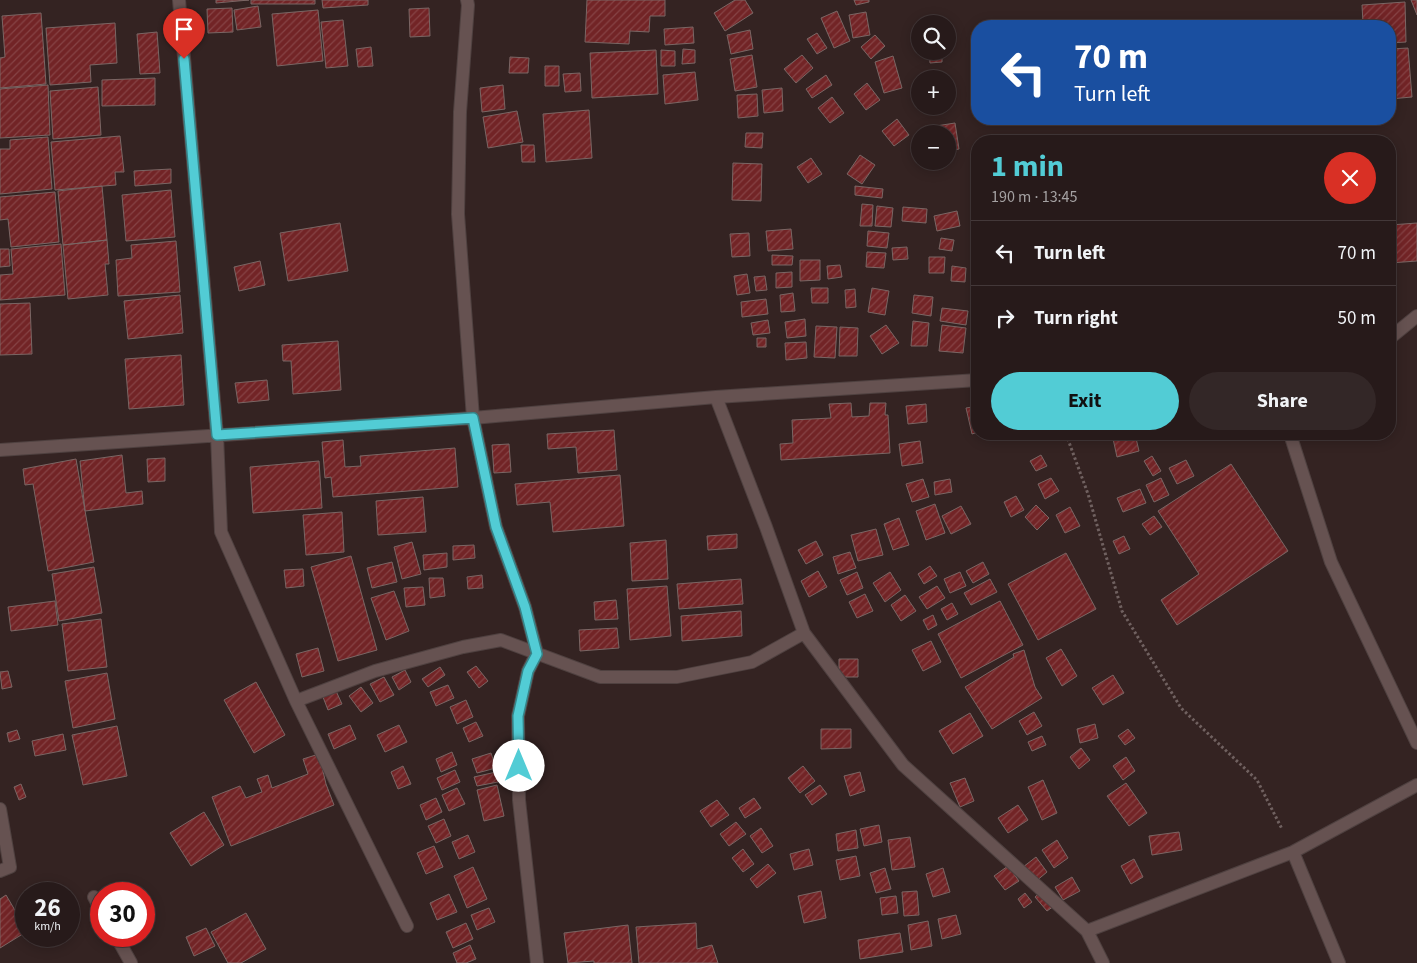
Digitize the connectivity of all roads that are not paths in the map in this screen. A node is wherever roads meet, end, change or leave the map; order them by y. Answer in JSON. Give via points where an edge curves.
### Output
{"nodes":[{"id":1,"x":179,"y":0,"type":"edge"},
{"id":2,"x":467,"y":0,"type":"edge"},
{"id":3,"x":1417,"y":316,"type":"edge"},
{"id":4,"x":1396,"y":333,"type":"edge"},
{"id":5,"x":971,"y":380,"type":"edge"},
{"id":6,"x":716,"y":397,"type":"junction"},
{"id":7,"x":473,"y":418,"type":"junction"},
{"id":8,"x":217,"y":435,"type":"junction"},
{"id":9,"x":1292,"y":440,"type":"edge"},
{"id":10,"x":0,"y":450,"type":"edge"},
{"id":11,"x":804,"y":633,"type":"junction"},
{"id":12,"x":537,"y":654,"type":"junction"},
{"id":13,"x":296,"y":701,"type":"junction"},
{"id":14,"x":1417,"y":743,"type":"edge"},
{"id":15,"x":1417,"y":785,"type":"edge"},
{"id":16,"x":0,"y":809,"type":"edge"},
{"id":17,"x":1293,"y":852,"type":"junction"},
{"id":18,"x":0,"y":871,"type":"edge"},
{"id":19,"x":407,"y":926,"type":"dead end"},
{"id":20,"x":1087,"y":930,"type":"junction"},
{"id":21,"x":122,"y":947,"type":"edge"},
{"id":22,"x":131,"y":963,"type":"edge"},
{"id":23,"x":537,"y":963,"type":"edge"},
{"id":24,"x":1103,"y":963,"type":"edge"},
{"id":25,"x":1339,"y":963,"type":"edge"}],
"edges":[{"from":1,"to":8,"type":"street"},
{"from":2,"to":7,"type":"street","via":[[458,214]]},
{"from":3,"to":4,"type":"street"},
{"from":5,"to":6,"type":"street"},
{"from":6,"to":7,"type":"street"},
{"from":6,"to":11,"type":"street"},
{"from":7,"to":8,"type":"street"},
{"from":7,"to":12,"type":"street","via":[[496,527],[525,607]]},
{"from":8,"to":10,"type":"street"},
{"from":8,"to":13,"type":"street","via":[[220,532]]},
{"from":9,"to":14,"type":"street","via":[[1331,562]]},
{"from":11,"to":12,"type":"street","via":[[752,662],[677,677],[600,678]]},
{"from":11,"to":20,"type":"street","via":[[903,765]]},
{"from":12,"to":13,"type":"street","via":[[501,640],[463,647],[375,671]]},
{"from":12,"to":23,"type":"street","via":[[528,671],[518,716],[519,800]]},
{"from":13,"to":19,"type":"street"},
{"from":15,"to":17,"type":"street"},
{"from":16,"to":18,"type":"street","via":[[10,867]]},
{"from":17,"to":20,"type":"street"},
{"from":17,"to":25,"type":"street"},
{"from":20,"to":24,"type":"street"},
{"from":21,"to":22,"type":"street"}]}
